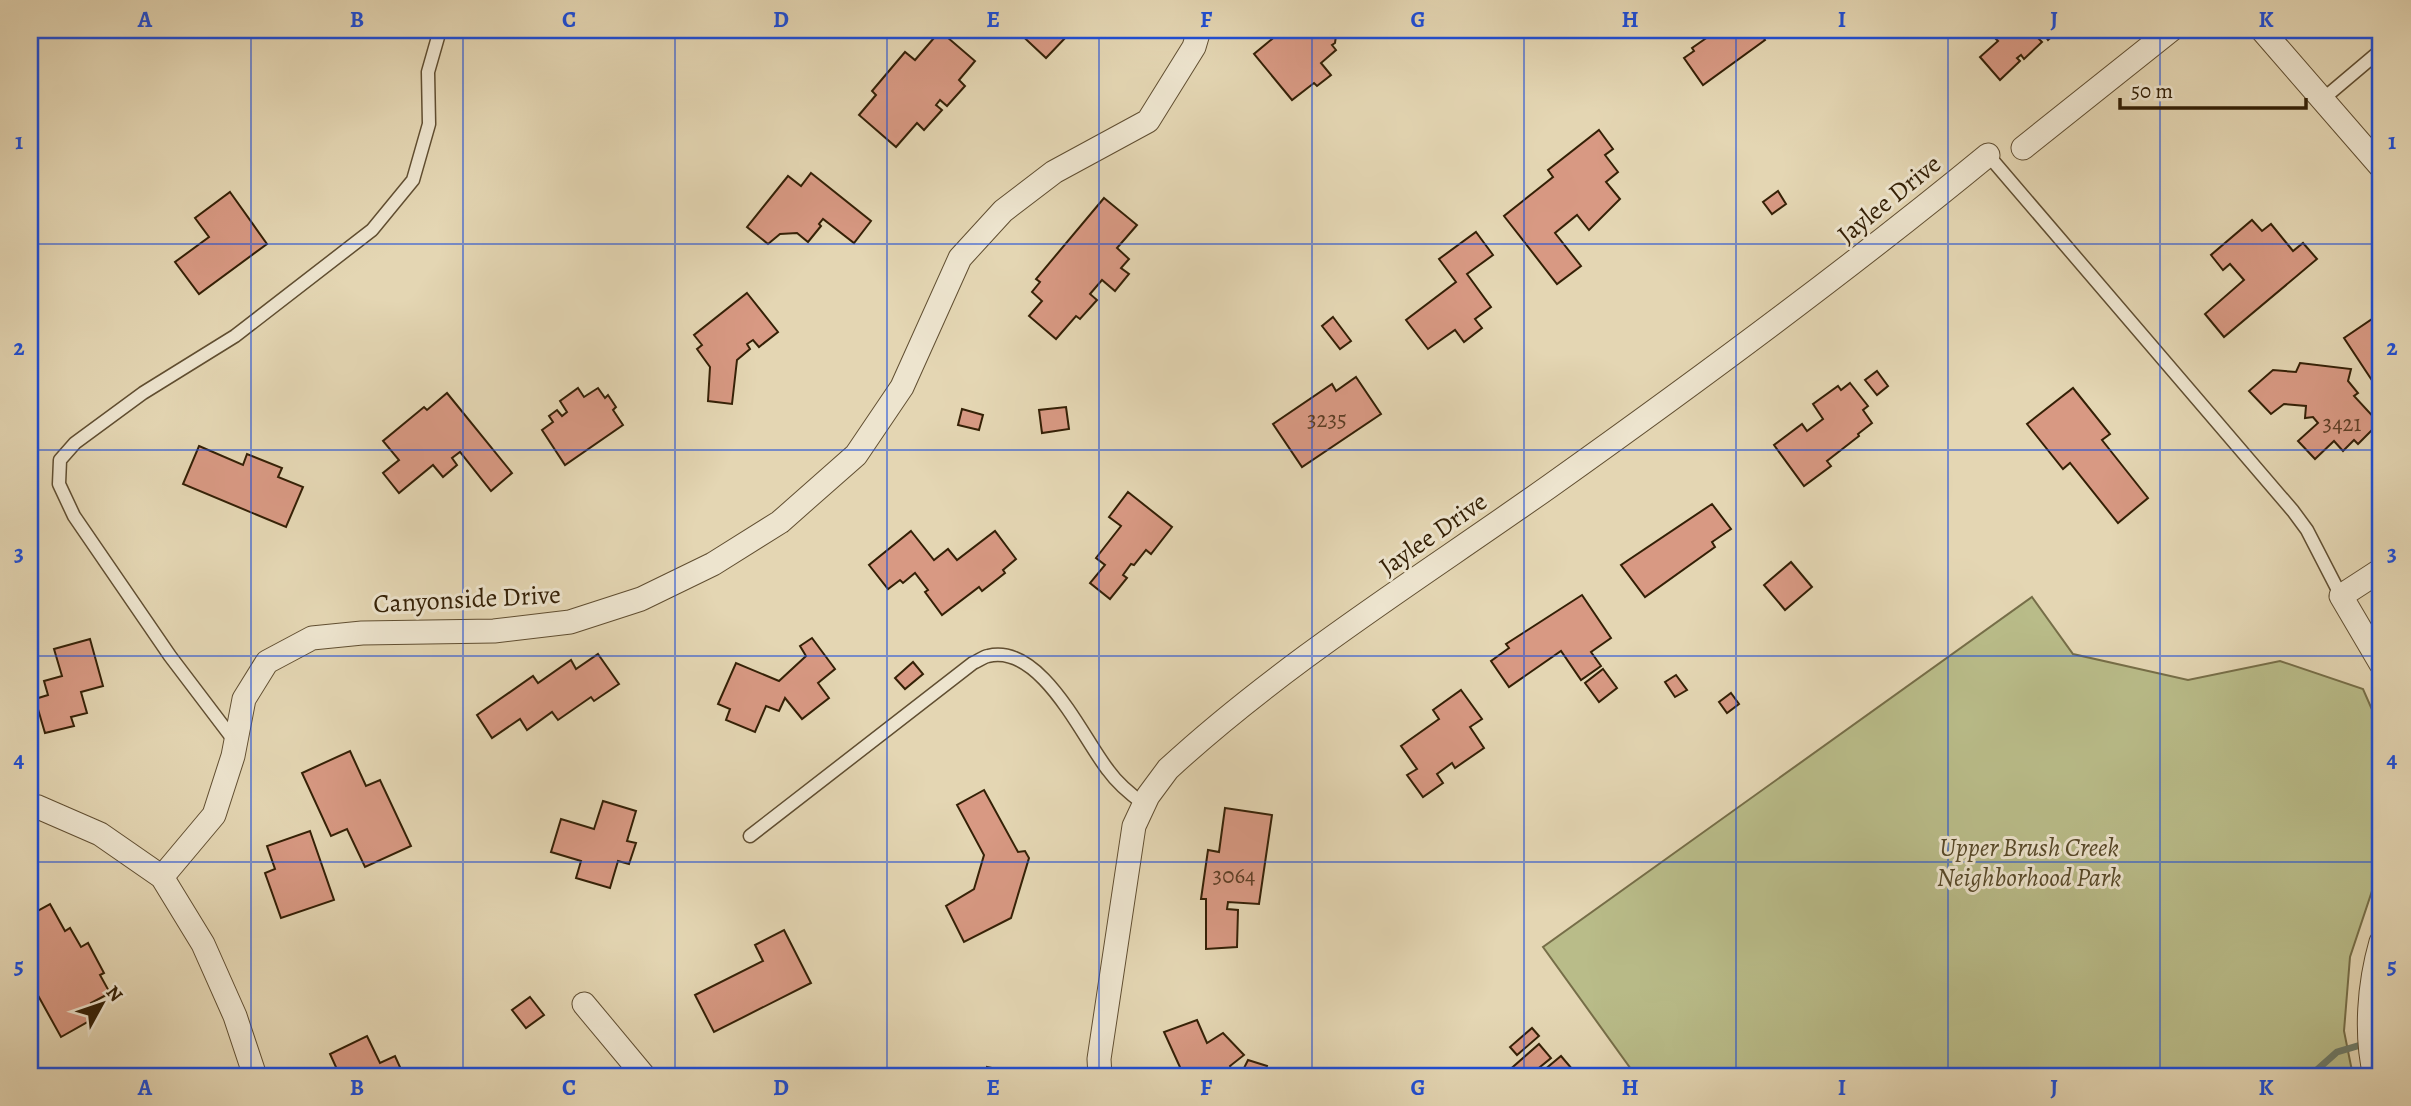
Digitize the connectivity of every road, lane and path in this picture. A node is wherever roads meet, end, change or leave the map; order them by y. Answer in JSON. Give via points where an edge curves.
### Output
{"nodes":[{"id":1,"x":440,"y":30,"type":"edge"},
{"id":2,"x":1199,"y":30,"type":"edge"},
{"id":3,"x":2171,"y":30,"type":"edge"},
{"id":4,"x":2262,"y":30,"type":"edge"},
{"id":5,"x":2381,"y":50,"type":"edge"},
{"id":6,"x":2323,"y":99,"type":"junction"},
{"id":7,"x":2023,"y":148,"type":"dead end"},
{"id":8,"x":1988,"y":155,"type":"joint"},
{"id":9,"x":2381,"y":167,"type":"edge"},
{"id":10,"x":2381,"y":570,"type":"edge"},
{"id":11,"x":2341,"y":596,"type":"junction"},
{"id":12,"x":2381,"y":664,"type":"edge"},
{"id":13,"x":236,"y":743,"type":"junction"},
{"id":14,"x":1144,"y":804,"type":"junction"},
{"id":15,"x":30,"y":806,"type":"edge"},
{"id":16,"x":750,"y":836,"type":"dead end"},
{"id":17,"x":162,"y":877,"type":"junction"},
{"id":18,"x":2380,"y":945,"type":"edge"},
{"id":19,"x":584,"y":1004,"type":"dead end"},
{"id":20,"x":255,"y":1076,"type":"edge"},
{"id":21,"x":644,"y":1076,"type":"edge"},
{"id":22,"x":1100,"y":1076,"type":"edge"},
{"id":23,"x":2375,"y":1076,"type":"edge"}],
"edges":[{"from":1,"to":13,"type":"lane","via":[[428,72],[429,124],[413,180],[372,230],[234,336],[143,393],[75,443],[60,460],[59,484],[74,516]]},
{"from":2,"to":13,"type":"street","name":"Canyonside Drive","via":[[1194,47],[1148,121],[1054,172],[1003,211],[960,258],[902,387],[856,454],[780,522],[713,564],[641,599],[570,622],[494,631],[312,638],[267,662],[244,699]]},
{"from":3,"to":7,"type":"street"},
{"from":4,"to":6,"type":"street"},
{"from":5,"to":6,"type":"lane"},
{"from":6,"to":9,"type":"street"},
{"from":8,"to":11,"type":"lane","via":[[2293,511]]},
{"from":8,"to":14,"type":"street","name":"Jaylee Drive","via":[[1757,336],[1292,667],[1175,762]]},
{"from":10,"to":11,"type":"street"},
{"from":11,"to":12,"type":"street"},
{"from":13,"to":17,"type":"street","name":"Canyonside Drive","via":[[214,815]]},
{"from":14,"to":16,"type":"lane","via":[[1108,771],[1032,667],[1012,657],[987,656]]},
{"from":14,"to":22,"type":"street","name":"Jaylee Drive","via":[[1130,846]]},
{"from":15,"to":17,"type":"street","via":[[100,834]]},
{"from":17,"to":20,"type":"street","via":[[203,944]]},
{"from":18,"to":23,"type":"street","via":[[2370,1019]]},
{"from":19,"to":21,"type":"street"}]}
